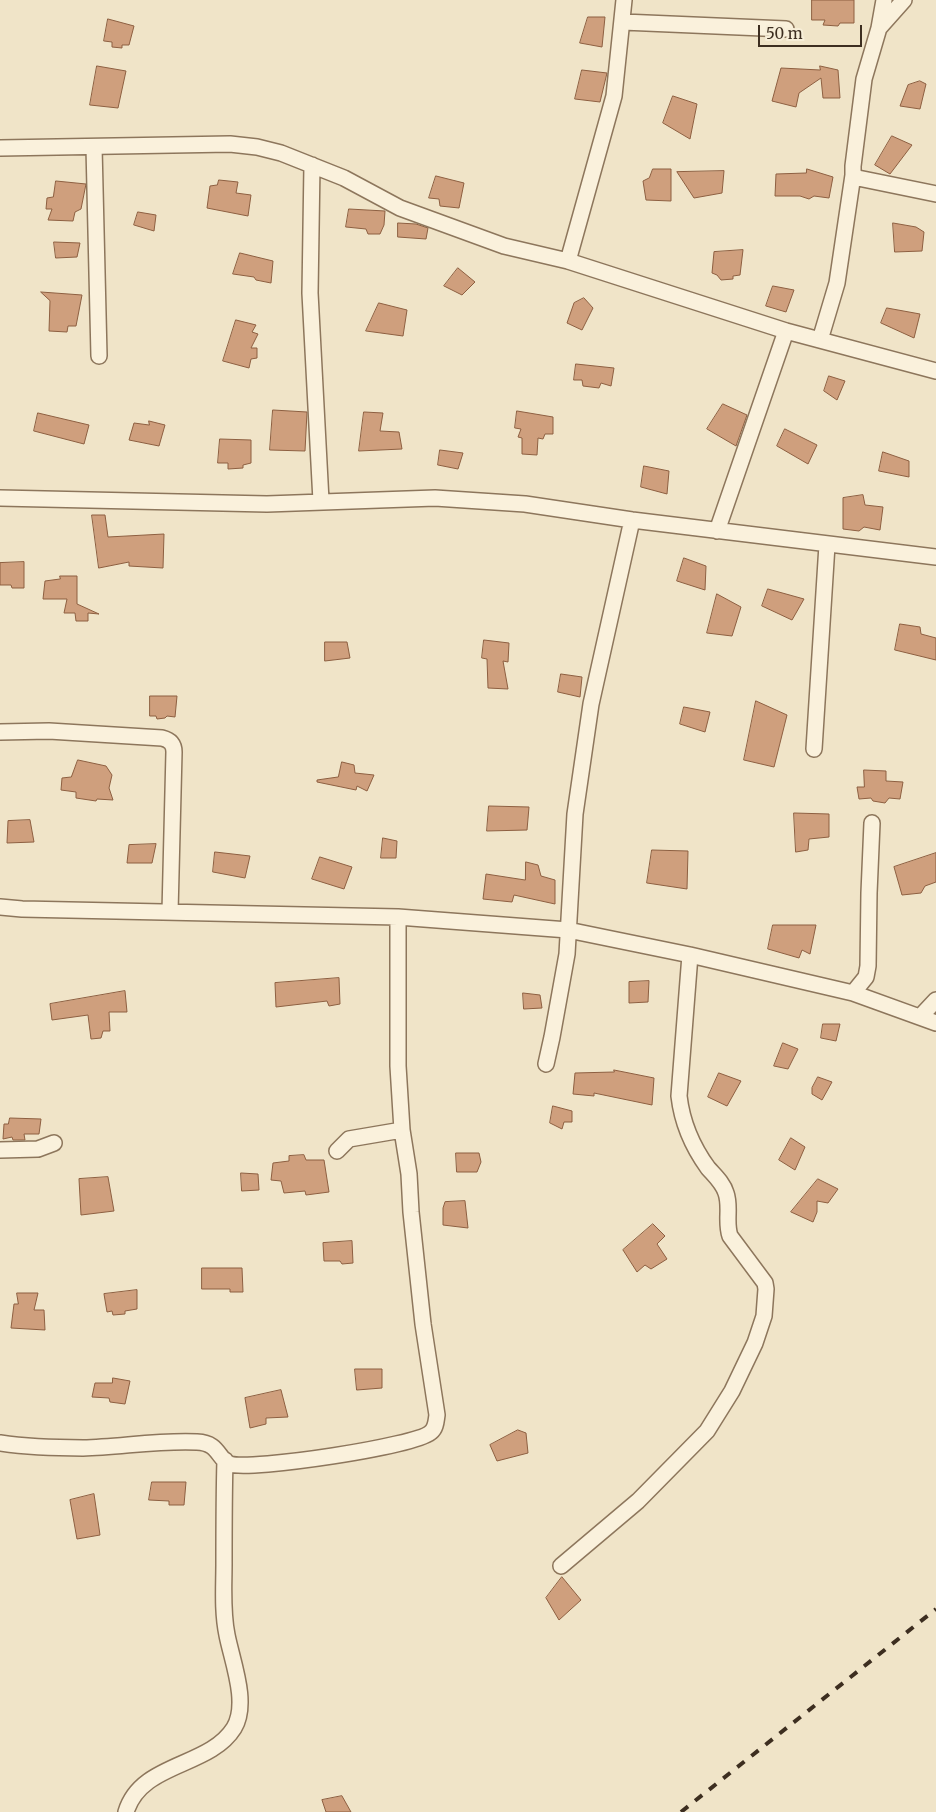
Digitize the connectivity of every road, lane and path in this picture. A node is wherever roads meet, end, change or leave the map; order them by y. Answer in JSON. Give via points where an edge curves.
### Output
{"nodes":[{"id":1,"x":624,"y":0,"type":"edge"},
{"id":2,"x":884,"y":0,"type":"edge"},
{"id":3,"x":904,"y":0,"type":"edge"},
{"id":4,"x":622,"y":22,"type":"junction"},
{"id":5,"x":786,"y":28,"type":"dead end"},
{"id":6,"x":879,"y":28,"type":"junction"},
{"id":7,"x":94,"y":147,"type":"junction"},
{"id":8,"x":0,"y":148,"type":"edge"},
{"id":9,"x":312,"y":165,"type":"junction"},
{"id":10,"x":853,"y":175,"type":"junction"},
{"id":11,"x":936,"y":194,"type":"edge"},
{"id":12,"x":568,"y":261,"type":"junction"},
{"id":13,"x":786,"y":331,"type":"junction"},
{"id":14,"x":820,"y":340,"type":"junction"},
{"id":15,"x":99,"y":356,"type":"dead end"},
{"id":16,"x":936,"y":371,"type":"edge"},
{"id":17,"x":0,"y":498,"type":"edge"},
{"id":18,"x":321,"y":501,"type":"junction"},
{"id":19,"x":632,"y":520,"type":"junction"},
{"id":20,"x":717,"y":531,"type":"junction"},
{"id":21,"x":827,"y":545,"type":"junction"},
{"id":22,"x":936,"y":558,"type":"edge"},
{"id":23,"x":0,"y":732,"type":"edge"},
{"id":24,"x":814,"y":749,"type":"dead end"},
{"id":25,"x":872,"y":823,"type":"dead end"},
{"id":26,"x":0,"y":907,"type":"edge"},
{"id":27,"x":170,"y":912,"type":"junction"},
{"id":28,"x":398,"y":917,"type":"junction"},
{"id":29,"x":568,"y":930,"type":"junction"},
{"id":30,"x":690,"y":955,"type":"junction"},
{"id":31,"x":853,"y":993,"type":"junction"},
{"id":32,"x":936,"y":1000,"type":"edge"},
{"id":33,"x":921,"y":1016,"type":"junction"},
{"id":34,"x":936,"y":1022,"type":"edge"},
{"id":35,"x":546,"y":1064,"type":"dead end"},
{"id":36,"x":402,"y":1130,"type":"junction"},
{"id":37,"x":54,"y":1143,"type":"dead end"},
{"id":38,"x":0,"y":1150,"type":"edge"},
{"id":39,"x":337,"y":1151,"type":"dead end"},
{"id":40,"x":0,"y":1443,"type":"edge"},
{"id":41,"x":224,"y":1460,"type":"junction"},
{"id":42,"x":561,"y":1566,"type":"dead end"},
{"id":43,"x":126,"y":1812,"type":"edge"}],
"edges":[{"from":1,"to":4,"type":"street"},
{"from":2,"to":6,"type":"street"},
{"from":3,"to":6,"type":"street"},
{"from":4,"to":5,"type":"street"},
{"from":4,"to":12,"type":"street","via":[[614,96]]},
{"from":6,"to":10,"type":"street","via":[[864,79]]},
{"from":7,"to":8,"type":"street"},
{"from":7,"to":9,"type":"street","via":[[230,144],[281,153]]},
{"from":7,"to":15,"type":"street"},
{"from":9,"to":12,"type":"street","via":[[400,208],[448,227],[504,246]]},
{"from":9,"to":18,"type":"street","via":[[310,293]]},
{"from":10,"to":11,"type":"street"},
{"from":10,"to":14,"type":"street","via":[[837,283]]},
{"from":12,"to":13,"type":"street"},
{"from":13,"to":14,"type":"street"},
{"from":13,"to":20,"type":"street"},
{"from":14,"to":16,"type":"street"},
{"from":17,"to":18,"type":"street","via":[[266,504]]},
{"from":18,"to":19,"type":"street","via":[[434,498],[525,504]]},
{"from":19,"to":20,"type":"street"},
{"from":19,"to":29,"type":"street","via":[[592,704],[575,814]]},
{"from":20,"to":21,"type":"street"},
{"from":21,"to":22,"type":"street"},
{"from":21,"to":24,"type":"street"},
{"from":23,"to":27,"type":"street","via":[[49,731],[162,738],[174,746]]},
{"from":25,"to":31,"type":"street","via":[[868,966],[866,977]]},
{"from":26,"to":27,"type":"street"},
{"from":27,"to":28,"type":"street"},
{"from":28,"to":29,"type":"street"},
{"from":28,"to":36,"type":"street","via":[[398,1066]]},
{"from":29,"to":30,"type":"street"},
{"from":29,"to":35,"type":"street"},
{"from":30,"to":31,"type":"street"},
{"from":30,"to":42,"type":"street","via":[[679,1096],[681,1112],[694,1144],[726,1192],[730,1236],[765,1283],[764,1316],[756,1343],[707,1431],[638,1500]]},
{"from":31,"to":33,"type":"street"},
{"from":32,"to":33,"type":"street"},
{"from":33,"to":34,"type":"street"},
{"from":36,"to":39,"type":"street","via":[[349,1139]]},
{"from":36,"to":41,"type":"street","via":[[436,1425],[425,1436],[350,1453],[239,1465]]},
{"from":37,"to":38,"type":"street","via":[[38,1149]]},
{"from":40,"to":41,"type":"street","via":[[83,1448],[198,1442],[218,1450]]},
{"from":41,"to":43,"type":"street","via":[[224,1618],[240,1691],[240,1709],[235,1726],[221,1744],[149,1780],[137,1791]]}]}
